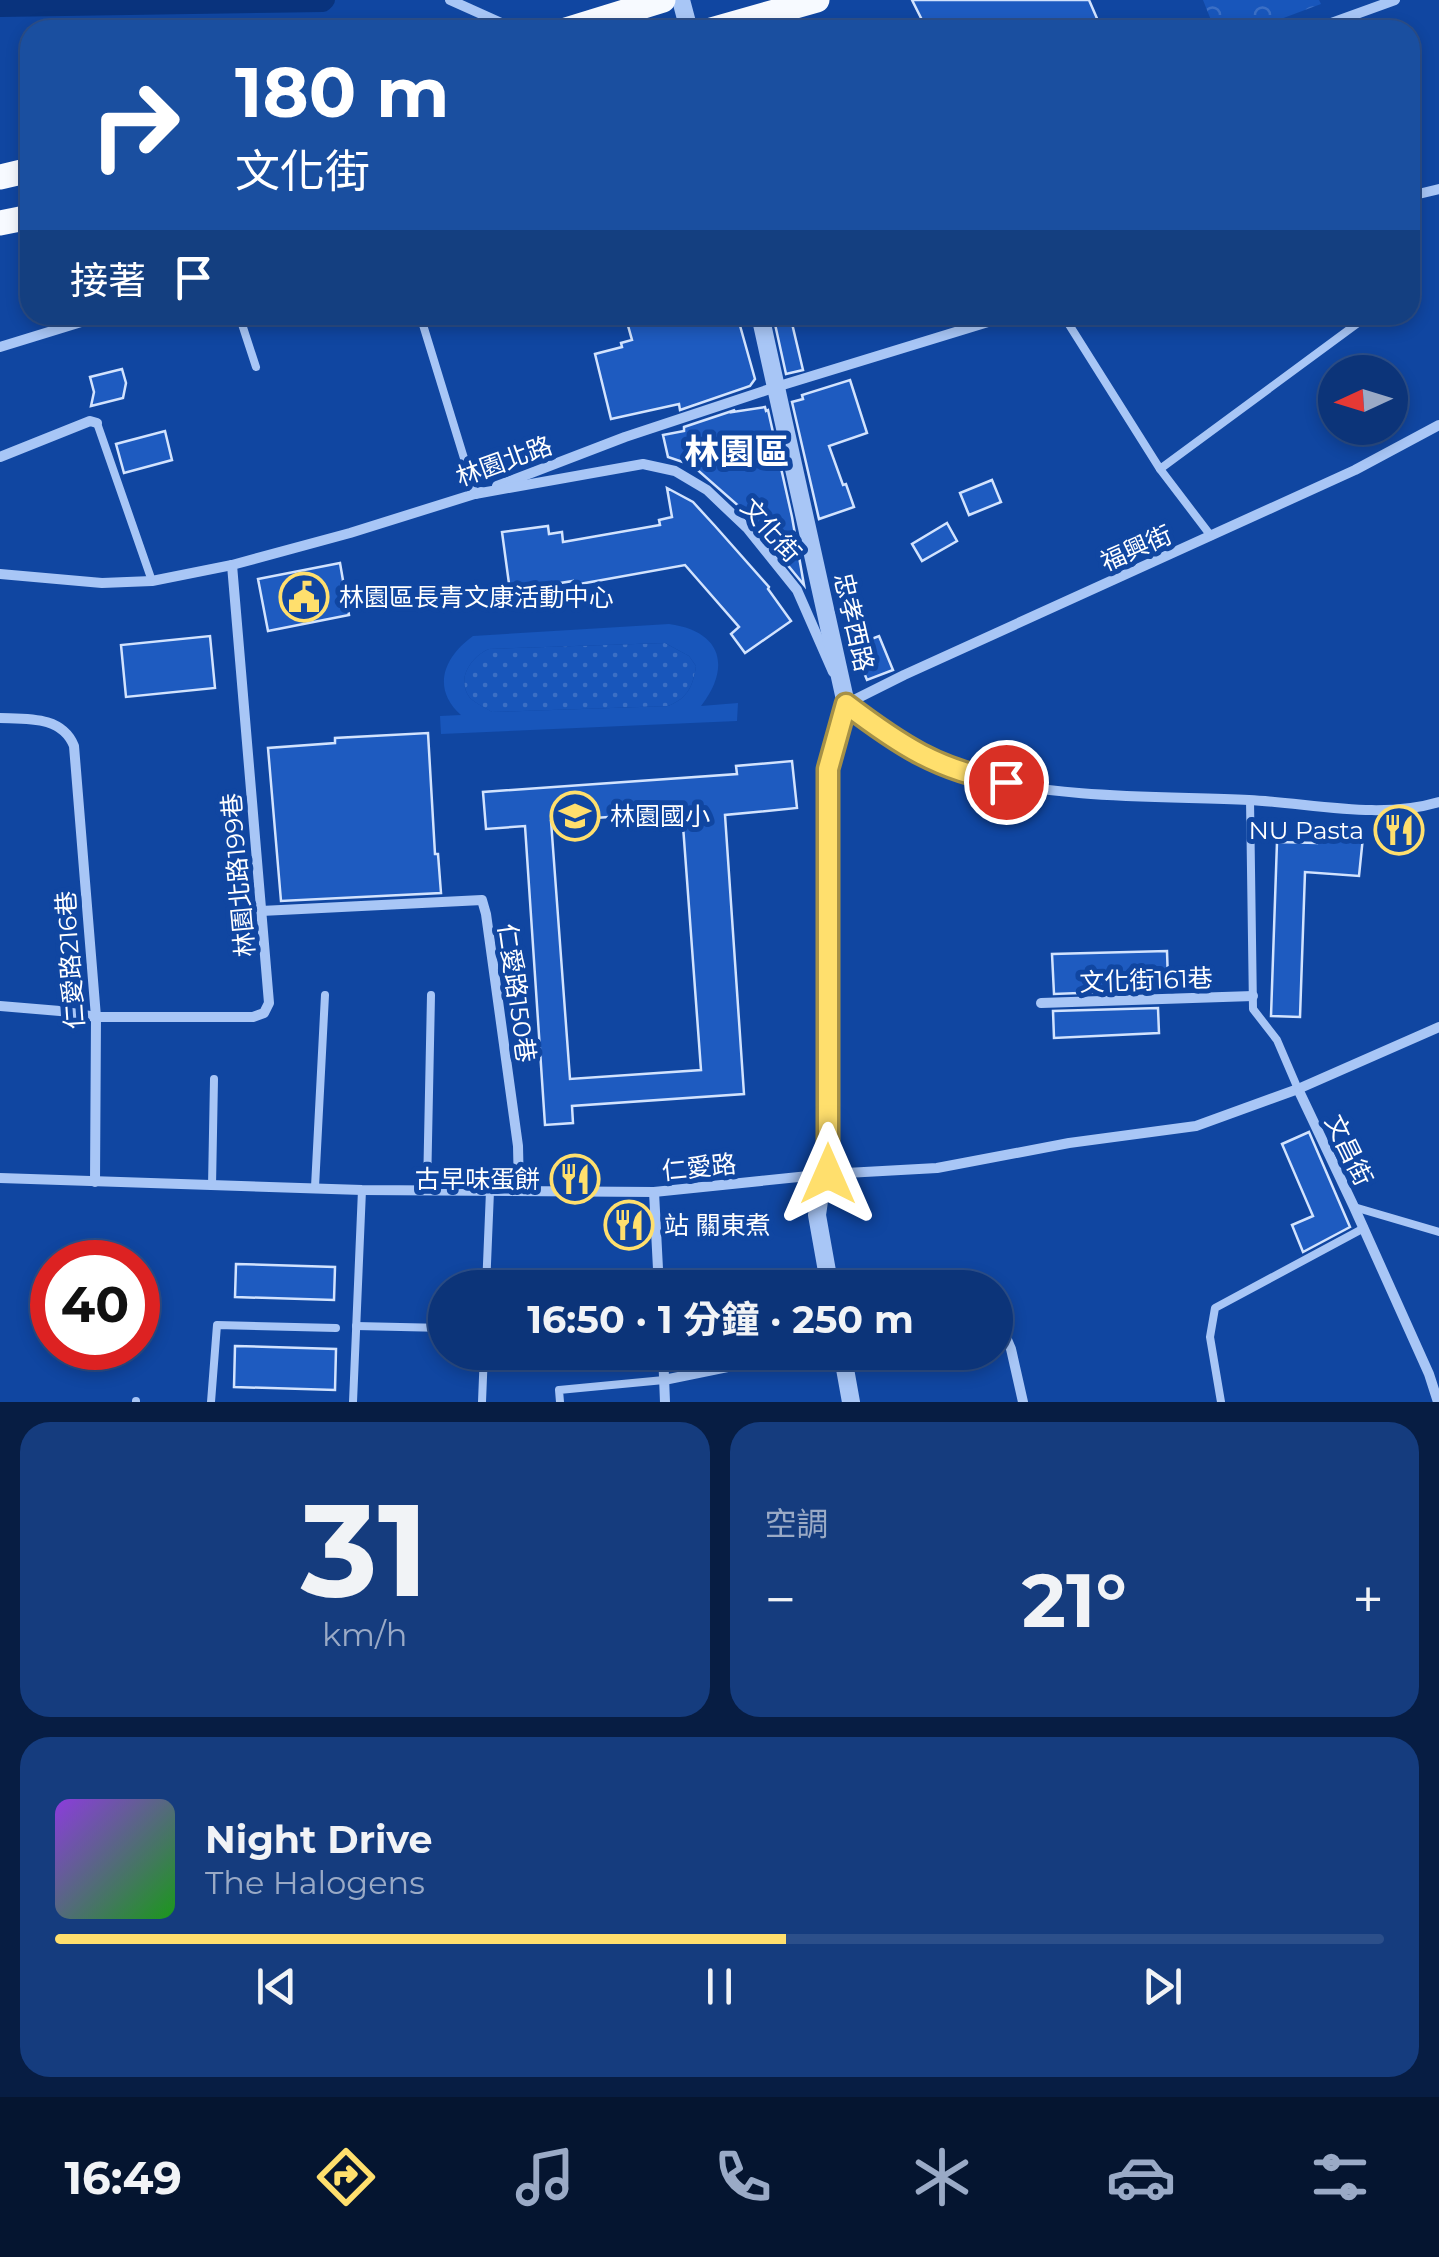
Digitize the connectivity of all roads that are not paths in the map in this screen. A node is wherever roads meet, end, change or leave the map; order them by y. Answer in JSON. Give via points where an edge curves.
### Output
{"nodes":[{"id":1,"x":450,"y":0,"type":"edge"},
{"id":2,"x":663,"y":0,"type":"edge"},
{"id":3,"x":817,"y":0,"type":"edge"},
{"id":4,"x":1395,"y":0,"type":"edge"},
{"id":5,"x":495,"y":20,"type":"edge"},
{"id":6,"x":598,"y":20,"type":"edge"},
{"id":7,"x":746,"y":20,"type":"edge"},
{"id":8,"x":1340,"y":20,"type":"edge"},
{"id":9,"x":72,"y":325,"type":"edge"},
{"id":10,"x":242,"y":325,"type":"edge"},
{"id":11,"x":423,"y":325,"type":"edge"},
{"id":12,"x":762,"y":325,"type":"edge"},
{"id":13,"x":978,"y":325,"type":"edge"},
{"id":14,"x":1069,"y":325,"type":"edge"},
{"id":15,"x":1357,"y":325,"type":"edge"},
{"id":16,"x":0,"y":348,"type":"edge"},
{"id":17,"x":256,"y":366,"type":"dead end"},
{"id":18,"x":776,"y":387,"type":"junction"},
{"id":19,"x":97,"y":424,"type":"joint"},
{"id":20,"x":1439,"y":425,"type":"edge"},
{"id":21,"x":0,"y":456,"type":"edge"},
{"id":22,"x":1160,"y":468,"type":"junction"},
{"id":23,"x":475,"y":494,"type":"junction"},
{"id":24,"x":1211,"y":536,"type":"junction"},
{"id":25,"x":232,"y":564,"type":"junction"},
{"id":26,"x":0,"y":574,"type":"edge"},
{"id":27,"x":152,"y":581,"type":"junction"},
{"id":28,"x":846,"y":704,"type":"junction"},
{"id":29,"x":0,"y":718,"type":"edge"},
{"id":30,"x":1250,"y":800,"type":"junction"},
{"id":31,"x":1439,"y":802,"type":"edge"},
{"id":32,"x":262,"y":912,"type":"junction"},
{"id":33,"x":325,"y":995,"type":"dead end"},
{"id":34,"x":431,"y":995,"type":"dead end"},
{"id":35,"x":1253,"y":996,"type":"junction"},
{"id":36,"x":1041,"y":1003,"type":"dead end"},
{"id":37,"x":0,"y":1006,"type":"edge"},
{"id":38,"x":96,"y":1018,"type":"junction"},
{"id":39,"x":1439,"y":1026,"type":"edge"},
{"id":40,"x":214,"y":1079,"type":"dead end"},
{"id":41,"x":1298,"y":1089,"type":"junction"},
{"id":42,"x":828,"y":1174,"type":"junction"},
{"id":43,"x":0,"y":1178,"type":"edge"},
{"id":44,"x":94,"y":1182,"type":"junction"},
{"id":45,"x":212,"y":1186,"type":"junction"},
{"id":46,"x":315,"y":1187,"type":"junction"},
{"id":47,"x":362,"y":1190,"type":"junction"},
{"id":48,"x":427,"y":1190,"type":"junction"},
{"id":49,"x":490,"y":1191,"type":"junction"},
{"id":50,"x":519,"y":1191,"type":"junction"},
{"id":51,"x":654,"y":1192,"type":"junction"},
{"id":52,"x":1354,"y":1207,"type":"junction"},
{"id":53,"x":1364,"y":1228,"type":"junction"},
{"id":54,"x":1439,"y":1232,"type":"edge"},
{"id":55,"x":487,"y":1270,"type":"edge"},
{"id":56,"x":658,"y":1270,"type":"edge"},
{"id":57,"x":827,"y":1270,"type":"edge"},
{"id":58,"x":356,"y":1326,"type":"junction"},
{"id":59,"x":336,"y":1328,"type":"dead end"},
{"id":60,"x":428,"y":1328,"type":"edge"},
{"id":61,"x":1013,"y":1359,"type":"edge"},
{"id":62,"x":483,"y":1370,"type":"edge"},
{"id":63,"x":663,"y":1370,"type":"edge"},
{"id":64,"x":713,"y":1370,"type":"edge"},
{"id":65,"x":845,"y":1370,"type":"edge"},
{"id":66,"x":1434,"y":1372,"type":"edge"},
{"id":67,"x":664,"y":1380,"type":"junction"},
{"id":68,"x":211,"y":1402,"type":"edge"},
{"id":69,"x":353,"y":1402,"type":"edge"},
{"id":70,"x":482,"y":1402,"type":"edge"},
{"id":71,"x":560,"y":1402,"type":"edge"},
{"id":72,"x":665,"y":1402,"type":"edge"},
{"id":73,"x":851,"y":1402,"type":"edge"},
{"id":74,"x":1022,"y":1402,"type":"edge"},
{"id":75,"x":1221,"y":1402,"type":"edge"},
{"id":76,"x":1438,"y":1402,"type":"edge"}],
"edges":[{"from":1,"to":5,"type":"street"},
{"from":2,"to":6,"type":"main road"},
{"from":3,"to":7,"type":"main road"},
{"from":4,"to":8,"type":"street"},
{"from":9,"to":16,"type":"street"},
{"from":10,"to":17,"type":"lane"},
{"from":11,"to":23,"type":"lane"},
{"from":12,"to":18,"type":"street","name":"忠孝西路"},
{"from":13,"to":18,"type":"street","name":"林園北路"},
{"from":14,"to":22,"type":"lane"},
{"from":15,"to":22,"type":"lane"},
{"from":18,"to":23,"type":"street","name":"林園北路"},
{"from":18,"to":28,"type":"street","name":"忠孝西路"},
{"from":19,"to":21,"type":"street","via":[[90,421]]},
{"from":19,"to":27,"type":"lane"},
{"from":20,"to":24,"type":"street","name":"福興街"},
{"from":22,"to":24,"type":"lane"},
{"from":23,"to":25,"type":"street","name":"林園北路"},
{"from":23,"to":28,"type":"street","name":"文化街","via":[[643,464],[707,490],[797,590]]},
{"from":24,"to":28,"type":"street","name":"福興街"},
{"from":25,"to":27,"type":"street","name":"林園北路"},
{"from":25,"to":32,"type":"street","name":"林園北路199巷"},
{"from":26,"to":27,"type":"street","name":"林園北路"},
{"from":28,"to":30,"type":"street","name":"文化街","via":[[922,757],[974,777],[1112,796]]},
{"from":28,"to":42,"type":"street","name":"忠孝西路","via":[[828,769]]},
{"from":29,"to":38,"type":"street","name":"仁愛路216巷","via":[[53,723],[74,746]]},
{"from":30,"to":31,"type":"street","name":"文化街","via":[[1391,811]]},
{"from":30,"to":35,"type":"lane"},
{"from":32,"to":38,"type":"street","name":"林園北路199巷","via":[[269,1003],[264,1013]]},
{"from":32,"to":50,"type":"street","name":"仁愛路150巷","via":[[482,900]]},
{"from":33,"to":46,"type":"lane"},
{"from":34,"to":48,"type":"lane"},
{"from":35,"to":36,"type":"street","name":"文化街161巷"},
{"from":35,"to":41,"type":"lane","via":[[1253,1009],[1277,1040]]},
{"from":37,"to":38,"type":"street"},
{"from":38,"to":44,"type":"street","name":"仁愛路216巷"},
{"from":39,"to":41,"type":"street","name":"仁愛路"},
{"from":40,"to":45,"type":"lane"},
{"from":41,"to":42,"type":"street","name":"仁愛路","via":[[1196,1126],[937,1168]]},
{"from":41,"to":52,"type":"street","name":"文昌街"},
{"from":42,"to":51,"type":"street","name":"仁愛路"},
{"from":42,"to":57,"type":"street","name":"忠孝西路","via":[[817,1215]]},
{"from":43,"to":44,"type":"street","name":"仁愛路"},
{"from":44,"to":45,"type":"street","name":"仁愛路"},
{"from":45,"to":46,"type":"street","name":"仁愛路"},
{"from":46,"to":47,"type":"street","name":"仁愛路"},
{"from":47,"to":48,"type":"street","name":"仁愛路"},
{"from":47,"to":58,"type":"lane"},
{"from":48,"to":49,"type":"street","name":"仁愛路"},
{"from":49,"to":50,"type":"street","name":"仁愛路"},
{"from":49,"to":55,"type":"lane"},
{"from":50,"to":51,"type":"street","name":"仁愛路"},
{"from":51,"to":56,"type":"street"},
{"from":52,"to":53,"type":"street","name":"文昌街"},
{"from":52,"to":54,"type":"lane"},
{"from":53,"to":66,"type":"street","name":"文昌街"},
{"from":53,"to":75,"type":"lane","via":[[1215,1308],[1210,1336]]},
{"from":58,"to":60,"type":"lane"},
{"from":58,"to":69,"type":"lane"},
{"from":59,"to":68,"type":"lane","via":[[216,1324]]},
{"from":61,"to":74,"type":"street"},
{"from":62,"to":70,"type":"lane"},
{"from":63,"to":67,"type":"street"},
{"from":64,"to":67,"type":"street"},
{"from":65,"to":73,"type":"street"},
{"from":66,"to":76,"type":"street","name":"文昌街"},
{"from":67,"to":71,"type":"lane","via":[[559,1390]]},
{"from":67,"to":72,"type":"street"}]}
